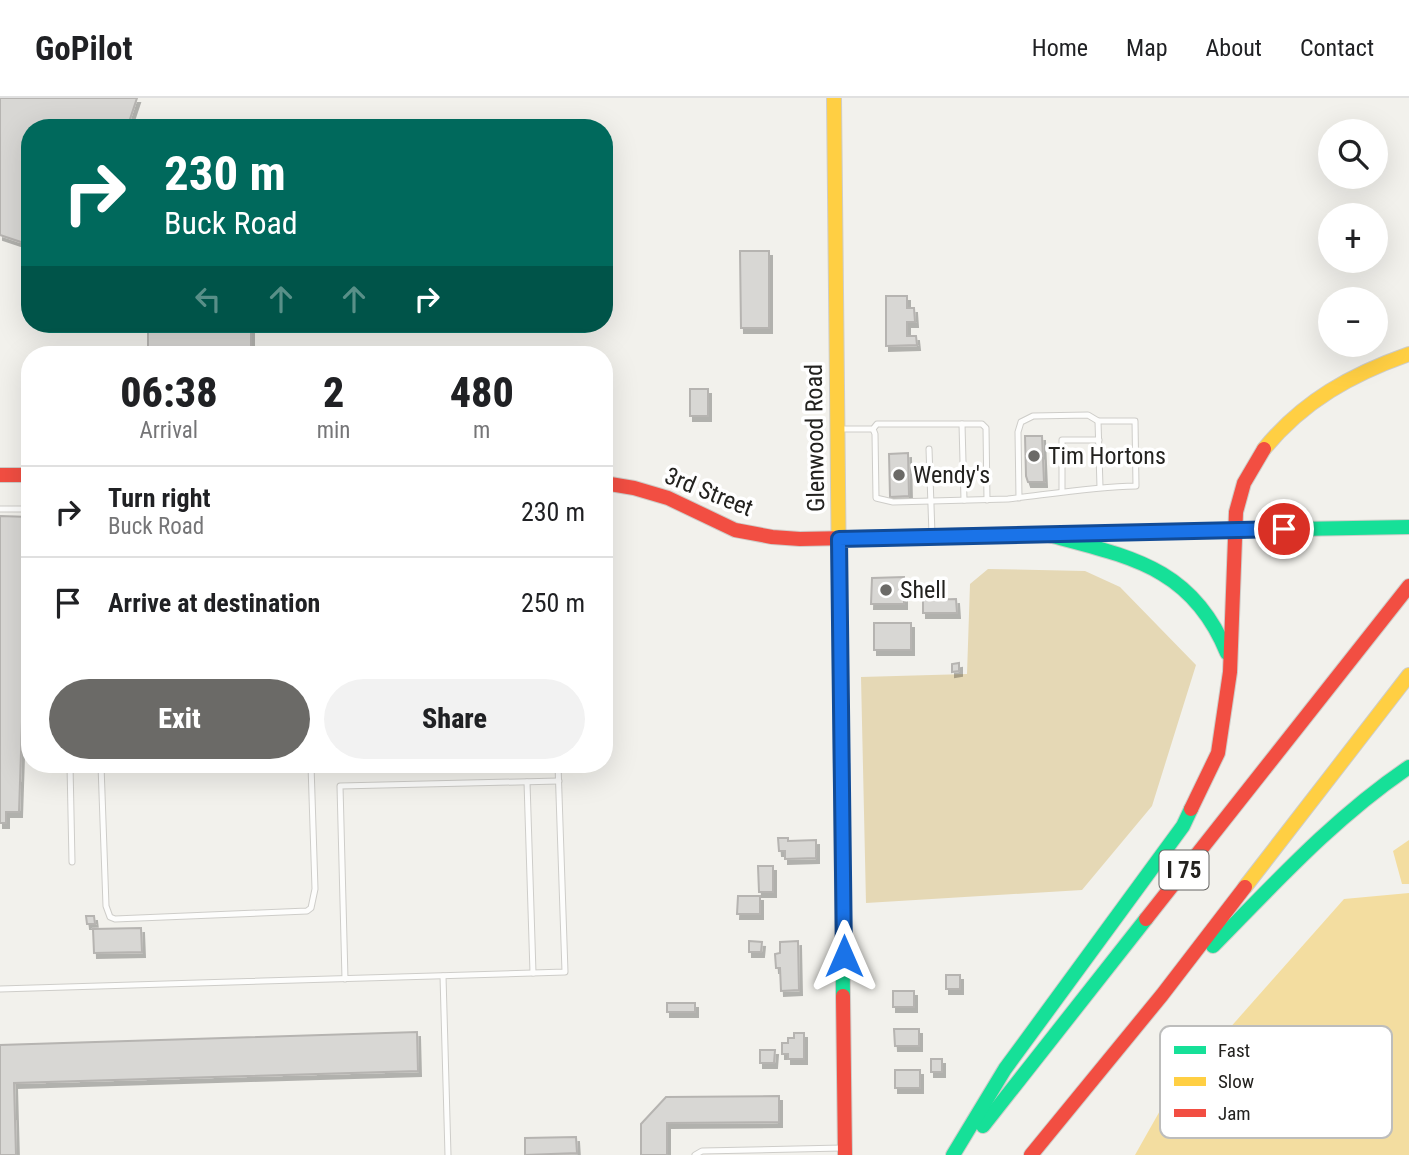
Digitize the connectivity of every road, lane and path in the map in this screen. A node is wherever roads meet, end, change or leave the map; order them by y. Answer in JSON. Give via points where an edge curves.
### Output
{"nodes":[{"id":1,"x":834,"y":98,"type":"edge"},
{"id":2,"x":1409,"y":354,"type":"edge"},
{"id":3,"x":1098,"y":421,"type":"junction"},
{"id":4,"x":962,"y":424,"type":"junction"},
{"id":5,"x":838,"y":429,"type":"junction"},
{"id":6,"x":873,"y":429,"type":"junction"},
{"id":7,"x":1099,"y":440,"type":"junction"},
{"id":8,"x":929,"y":449,"type":"dead end"},
{"id":9,"x":0,"y":475,"type":"edge"},
{"id":10,"x":21,"y":475,"type":"edge"},
{"id":11,"x":613,"y":484,"type":"edge"},
{"id":12,"x":1100,"y":487,"type":"junction"},
{"id":13,"x":1062,"y":491,"type":"junction"},
{"id":14,"x":1019,"y":498,"type":"junction"},
{"id":15,"x":964,"y":500,"type":"junction"},
{"id":16,"x":987,"y":500,"type":"junction"},
{"id":17,"x":930,"y":501,"type":"junction"},
{"id":18,"x":0,"y":509,"type":"edge"},
{"id":19,"x":21,"y":509,"type":"edge"},
{"id":20,"x":1409,"y":527,"type":"edge"},
{"id":21,"x":1234,"y":530,"type":"junction"},
{"id":22,"x":1049,"y":535,"type":"junction"},
{"id":23,"x":932,"y":537,"type":"junction"},
{"id":24,"x":839,"y":539,"type":"junction"},
{"id":25,"x":1409,"y":586,"type":"edge"},
{"id":26,"x":1230,"y":672,"type":"junction"},
{"id":27,"x":1409,"y":675,"type":"edge"},
{"id":28,"x":1409,"y":767,"type":"edge"},
{"id":29,"x":70,"y":773,"type":"edge"},
{"id":30,"x":102,"y":773,"type":"edge"},
{"id":31,"x":311,"y":773,"type":"edge"},
{"id":32,"x":558,"y":773,"type":"edge"},
{"id":33,"x":559,"y":781,"type":"junction"},
{"id":34,"x":527,"y":782,"type":"junction"},
{"id":35,"x":72,"y":862,"type":"dead end"},
{"id":36,"x":533,"y":973,"type":"junction"},
{"id":37,"x":443,"y":976,"type":"junction"},
{"id":38,"x":345,"y":979,"type":"junction"},
{"id":39,"x":0,"y":989,"type":"edge"},
{"id":40,"x":1161,"y":995,"type":"junction"},
{"id":41,"x":845,"y":1152,"type":"edge"},
{"id":42,"x":731,"y":1153,"type":"edge"},
{"id":43,"x":448,"y":1155,"type":"edge"},
{"id":44,"x":695,"y":1155,"type":"edge"},
{"id":45,"x":953,"y":1155,"type":"edge"},
{"id":46,"x":960,"y":1155,"type":"edge"},
{"id":47,"x":1031,"y":1155,"type":"edge"}],
"edges":[{"from":1,"to":5,"type":"main road","name":"Glenwood Road"},
{"from":2,"to":21,"type":"main road","via":[[1351,376],[1306,405],[1263,451],[1244,483]]},
{"from":3,"to":7,"type":"lane"},
{"from":3,"to":12,"type":"lane","via":[[1135,421],[1136,486]]},
{"from":3,"to":14,"type":"lane","via":[[1088,415],[1033,416],[1021,422]]},
{"from":4,"to":6,"type":"lane","via":[[877,424]]},
{"from":4,"to":15,"type":"lane"},
{"from":4,"to":16,"type":"lane","via":[[986,428]]},
{"from":5,"to":6,"type":"lane"},
{"from":5,"to":24,"type":"main road","name":"Glenwood Road"},
{"from":6,"to":17,"type":"lane","via":[[876,498]]},
{"from":7,"to":12,"type":"lane"},
{"from":7,"to":13,"type":"lane","via":[[1062,440]]},
{"from":8,"to":17,"type":"lane"},
{"from":9,"to":10,"type":"main road"},
{"from":11,"to":24,"type":"main road","name":"3rd Street","via":[[668,498],[717,523],[753,534]]},
{"from":12,"to":13,"type":"lane"},
{"from":13,"to":14,"type":"lane"},
{"from":14,"to":16,"type":"lane"},
{"from":15,"to":16,"type":"lane"},
{"from":15,"to":17,"type":"lane"},
{"from":17,"to":23,"type":"lane"},
{"from":18,"to":19,"type":"lane"},
{"from":20,"to":21,"type":"main road","name":"3rd Street"},
{"from":21,"to":22,"type":"main road","name":"3rd Street"},
{"from":21,"to":26,"type":"main road"},
{"from":22,"to":23,"type":"main road","name":"3rd Street"},
{"from":22,"to":26,"type":"main road","via":[[1156,568],[1192,596],[1216,626],[1226,646]]},
{"from":23,"to":24,"type":"main road","name":"3rd Street"},
{"from":24,"to":41,"type":"main road","name":"Glenwood Road"},
{"from":25,"to":46,"type":"main road","number":"I 75"},
{"from":26,"to":45,"type":"main road","via":[[1217,752],[1183,826],[1005,1069]]},
{"from":27,"to":40,"type":"main road","number":"I 75"},
{"from":28,"to":40,"type":"main road","via":[[1357,802],[1314,840]]},
{"from":29,"to":35,"type":"lane"},
{"from":30,"to":31,"type":"lane","via":[[106,906],[110,917],[116,919],[307,911],[315,889]]},
{"from":32,"to":33,"type":"lane"},
{"from":33,"to":34,"type":"lane"},
{"from":33,"to":36,"type":"lane","via":[[565,972]]},
{"from":34,"to":36,"type":"lane"},
{"from":34,"to":38,"type":"lane","via":[[340,786]]},
{"from":36,"to":37,"type":"lane"},
{"from":37,"to":38,"type":"lane"},
{"from":37,"to":43,"type":"lane"},
{"from":38,"to":39,"type":"lane"},
{"from":40,"to":47,"type":"main road","number":"I 75"},
{"from":41,"to":42,"type":"lane"},
{"from":42,"to":44,"type":"lane","via":[[702,1151]]}]}
